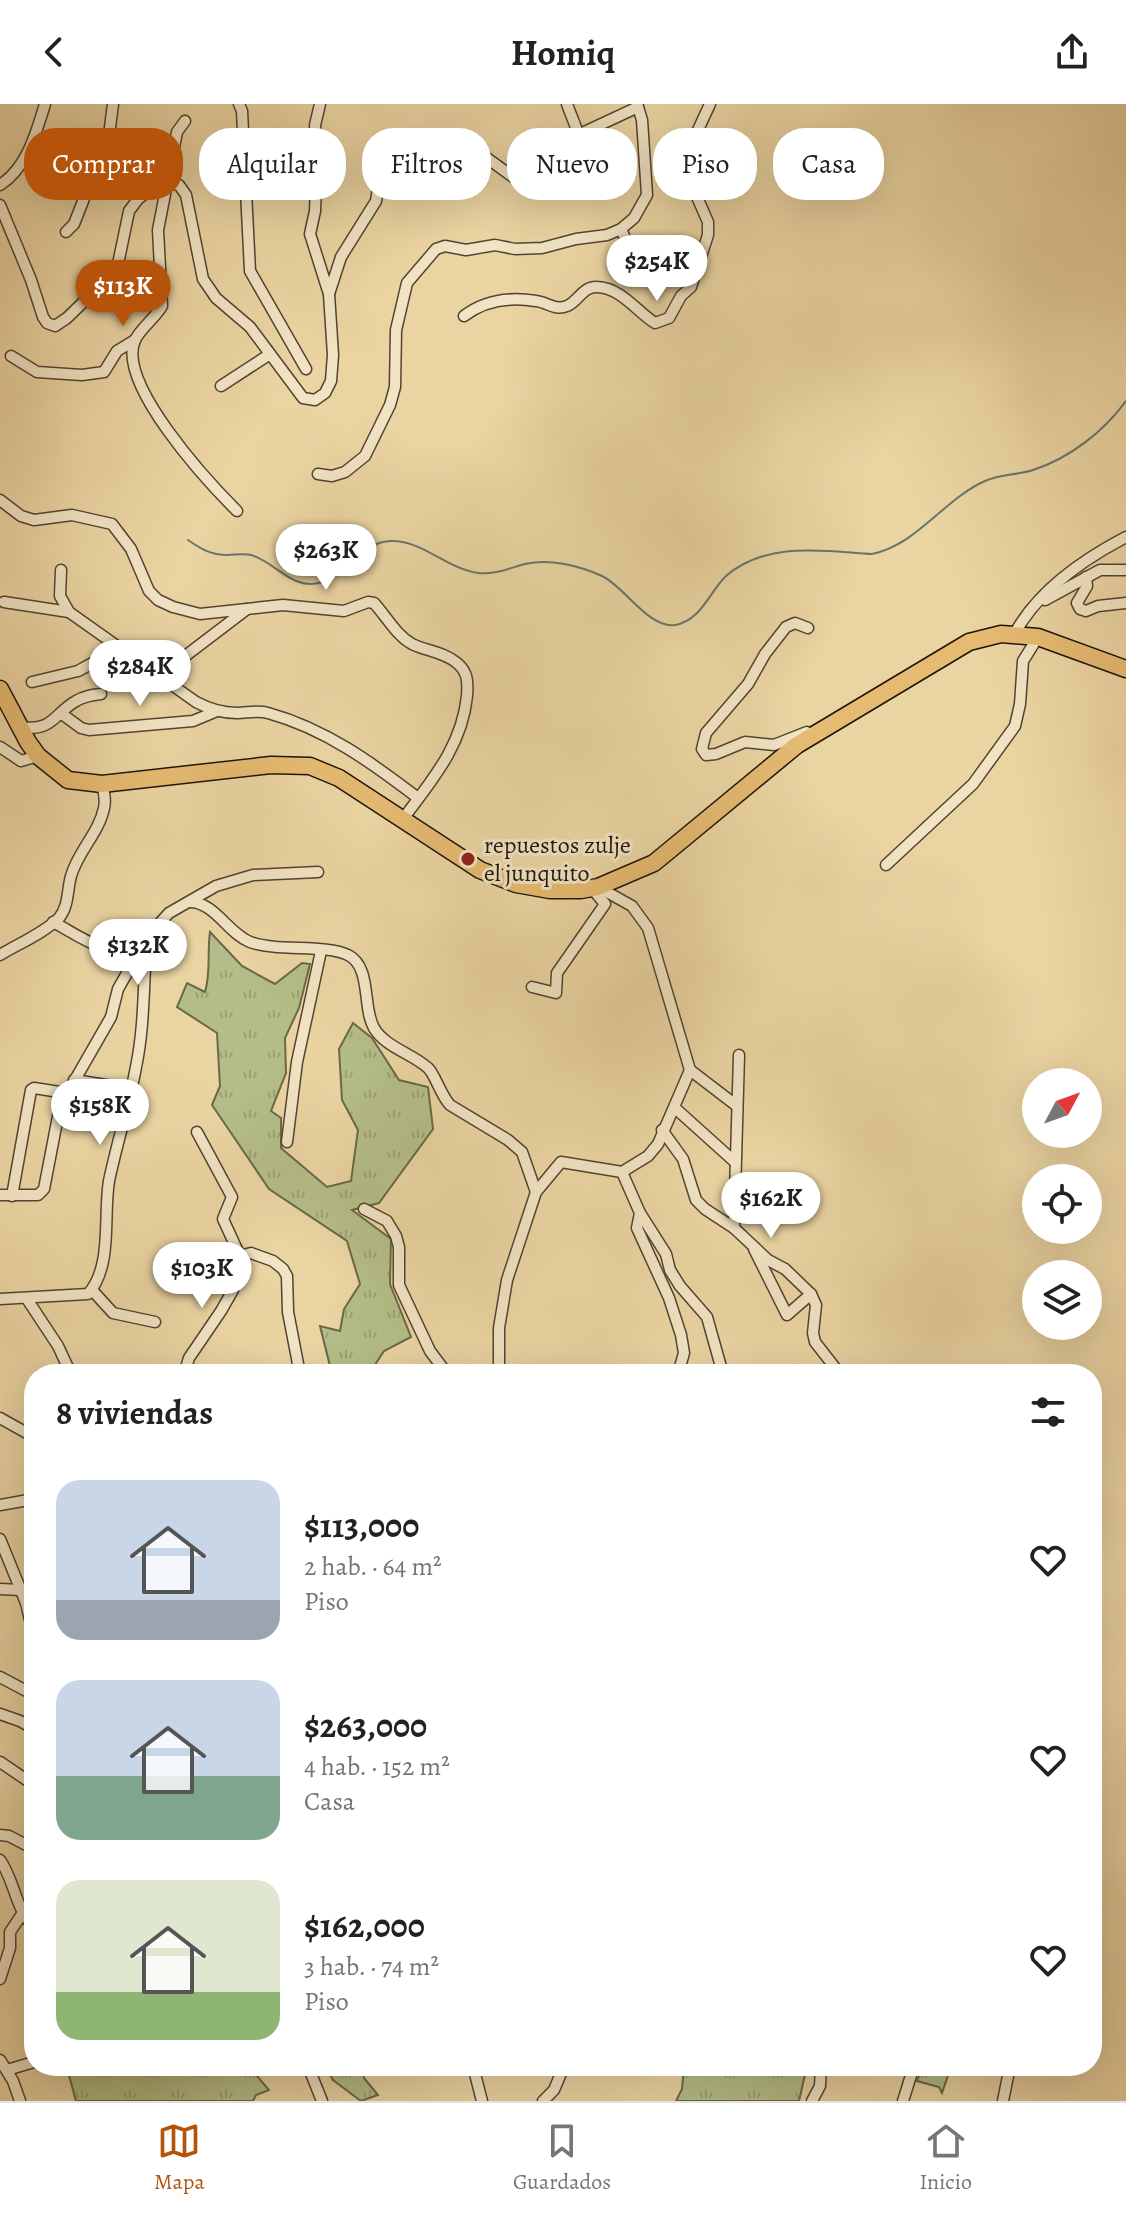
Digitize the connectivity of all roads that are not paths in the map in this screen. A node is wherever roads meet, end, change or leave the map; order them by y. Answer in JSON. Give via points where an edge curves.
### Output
{"nodes":[{"id":1,"x":45,"y":104,"type":"edge"},
{"id":2,"x":113,"y":104,"type":"edge"},
{"id":3,"x":239,"y":104,"type":"edge"},
{"id":4,"x":320,"y":104,"type":"edge"},
{"id":5,"x":567,"y":104,"type":"edge"},
{"id":6,"x":710,"y":104,"type":"edge"},
{"id":7,"x":637,"y":106,"type":"edge"},
{"id":8,"x":185,"y":121,"type":"dead end"},
{"id":9,"x":180,"y":128,"type":"edge"},
{"id":10,"x":576,"y":128,"type":"edge"},
{"id":11,"x":592,"y":128,"type":"edge"},
{"id":12,"x":507,"y":173,"type":"edge"},
{"id":13,"x":0,"y":185,"type":"edge"},
{"id":14,"x":183,"y":191,"type":"edge"},
{"id":15,"x":137,"y":200,"type":"edge"},
{"id":16,"x":164,"y":200,"type":"edge"},
{"id":17,"x":0,"y":205,"type":"edge"},
{"id":18,"x":621,"y":229,"type":"junction"},
{"id":19,"x":66,"y":232,"type":"dead end"},
{"id":20,"x":642,"y":278,"type":"dead end"},
{"id":21,"x":329,"y":294,"type":"junction"},
{"id":22,"x":464,"y":316,"type":"dead end"},
{"id":23,"x":135,"y":340,"type":"junction"},
{"id":24,"x":270,"y":354,"type":"junction"},
{"id":25,"x":11,"y":356,"type":"dead end"},
{"id":26,"x":306,"y":369,"type":"dead end"},
{"id":27,"x":221,"y":386,"type":"dead end"},
{"id":28,"x":318,"y":474,"type":"dead end"},
{"id":29,"x":0,"y":500,"type":"edge"},
{"id":30,"x":237,"y":511,"type":"dead end"},
{"id":31,"x":1126,"y":537,"type":"edge"},
{"id":32,"x":61,"y":570,"type":"dead end"},
{"id":33,"x":1126,"y":570,"type":"edge"},
{"id":34,"x":1086,"y":577,"type":"junction"},
{"id":35,"x":4,"y":602,"type":"dead end"},
{"id":36,"x":1126,"y":603,"type":"edge"},
{"id":37,"x":1033,"y":607,"type":"junction"},
{"id":38,"x":249,"y":608,"type":"junction"},
{"id":39,"x":69,"y":612,"type":"junction"},
{"id":40,"x":808,"y":628,"type":"dead end"},
{"id":41,"x":1014,"y":635,"type":"junction"},
{"id":42,"x":1038,"y":637,"type":"junction"},
{"id":43,"x":120,"y":648,"type":"junction"},
{"id":44,"x":1126,"y":669,"type":"edge"},
{"id":45,"x":159,"y":676,"type":"junction"},
{"id":46,"x":32,"y":682,"type":"dead end"},
{"id":47,"x":0,"y":689,"type":"edge"},
{"id":48,"x":101,"y":694,"type":"dead end"},
{"id":49,"x":217,"y":711,"type":"junction"},
{"id":50,"x":62,"y":714,"type":"junction"},
{"id":51,"x":19,"y":727,"type":"junction"},
{"id":52,"x":821,"y":730,"type":"junction"},
{"id":53,"x":0,"y":747,"type":"edge"},
{"id":54,"x":38,"y":756,"type":"junction"},
{"id":55,"x":102,"y":784,"type":"junction"},
{"id":56,"x":418,"y":798,"type":"junction"},
{"id":57,"x":403,"y":819,"type":"junction"},
{"id":58,"x":886,"y":865,"type":"dead end"},
{"id":59,"x":318,"y":872,"type":"dead end"},
{"id":60,"x":594,"y":887,"type":"junction"},
{"id":61,"x":188,"y":902,"type":"junction"},
{"id":62,"x":53,"y":922,"type":"junction"},
{"id":63,"x":148,"y":936,"type":"junction"},
{"id":64,"x":321,"y":951,"type":"junction"},
{"id":65,"x":0,"y":955,"type":"edge"},
{"id":66,"x":532,"y":987,"type":"dead end"},
{"id":67,"x":739,"y":1055,"type":"dead end"},
{"id":68,"x":690,"y":1070,"type":"junction"},
{"id":69,"x":74,"y":1080,"type":"junction"},
{"id":70,"x":131,"y":1089,"type":"junction"},
{"id":71,"x":66,"y":1093,"type":"junction"},
{"id":72,"x":737,"y":1106,"type":"junction"},
{"id":73,"x":675,"y":1108,"type":"junction"},
{"id":74,"x":662,"y":1130,"type":"junction"},
{"id":75,"x":197,"y":1132,"type":"dead end"},
{"id":76,"x":287,"y":1142,"type":"dead end"},
{"id":77,"x":735,"y":1162,"type":"junction"},
{"id":78,"x":622,"y":1172,"type":"junction"},
{"id":79,"x":536,"y":1192,"type":"junction"},
{"id":80,"x":6,"y":1195,"type":"edge"},
{"id":81,"x":364,"y":1209,"type":"dead end"},
{"id":82,"x":640,"y":1213,"type":"junction"},
{"id":83,"x":734,"y":1228,"type":"junction"},
{"id":84,"x":752,"y":1246,"type":"junction"},
{"id":85,"x":240,"y":1256,"type":"junction"},
{"id":86,"x":92,"y":1290,"type":"junction"},
{"id":87,"x":811,"y":1294,"type":"junction"},
{"id":88,"x":0,"y":1299,"type":"edge"},
{"id":89,"x":27,"y":1299,"type":"junction"},
{"id":90,"x":155,"y":1322,"type":"dead end"},
{"id":91,"x":66,"y":1364,"type":"edge"},
{"id":92,"x":187,"y":1364,"type":"edge"},
{"id":93,"x":298,"y":1364,"type":"edge"},
{"id":94,"x":440,"y":1364,"type":"edge"},
{"id":95,"x":498,"y":1364,"type":"edge"},
{"id":96,"x":681,"y":1364,"type":"edge"},
{"id":97,"x":720,"y":1364,"type":"edge"},
{"id":98,"x":832,"y":1364,"type":"edge"},
{"id":99,"x":0,"y":1418,"type":"edge"},
{"id":100,"x":24,"y":1431,"type":"edge"},
{"id":101,"x":24,"y":1501,"type":"edge"},
{"id":102,"x":0,"y":1505,"type":"edge"},
{"id":103,"x":0,"y":1539,"type":"edge"},
{"id":104,"x":0,"y":1589,"type":"edge"},
{"id":105,"x":24,"y":1589,"type":"edge"},
{"id":106,"x":21,"y":1590,"type":"junction"},
{"id":107,"x":24,"y":1600,"type":"edge"},
{"id":108,"x":0,"y":1677,"type":"edge"},
{"id":109,"x":24,"y":1690,"type":"edge"},
{"id":110,"x":0,"y":1714,"type":"edge"},
{"id":111,"x":24,"y":1723,"type":"edge"},
{"id":112,"x":0,"y":1762,"type":"edge"},
{"id":113,"x":24,"y":1778,"type":"edge"},
{"id":114,"x":0,"y":1835,"type":"edge"},
{"id":115,"x":24,"y":1844,"type":"edge"},
{"id":116,"x":0,"y":1860,"type":"edge"},
{"id":117,"x":22,"y":1914,"type":"joint"},
{"id":118,"x":0,"y":1979,"type":"edge"},
{"id":119,"x":0,"y":2060,"type":"edge"},
{"id":120,"x":24,"y":2065,"type":"edge"},
{"id":121,"x":7,"y":2070,"type":"junction"},
{"id":122,"x":312,"y":2076,"type":"edge"},
{"id":123,"x":476,"y":2076,"type":"edge"},
{"id":124,"x":560,"y":2076,"type":"edge"},
{"id":125,"x":820,"y":2076,"type":"edge"},
{"id":126,"x":911,"y":2076,"type":"edge"},
{"id":127,"x":1008,"y":2076,"type":"edge"},
{"id":128,"x":20,"y":2101,"type":"edge"},
{"id":129,"x":322,"y":2101,"type":"edge"},
{"id":130,"x":482,"y":2101,"type":"edge"},
{"id":131,"x":543,"y":2101,"type":"edge"},
{"id":132,"x":812,"y":2101,"type":"edge"},
{"id":133,"x":903,"y":2101,"type":"edge"},
{"id":134,"x":1003,"y":2101,"type":"edge"}],
"edges":[{"from":1,"to":13,"type":"street","via":[[33,142],[11,178]]},
{"from":2,"to":19,"type":"street","via":[[109,135],[74,224]]},
{"from":3,"to":26,"type":"street","via":[[250,271]]},
{"from":4,"to":21,"type":"street","via":[[310,234]]},
{"from":5,"to":10,"type":"street"},
{"from":6,"to":22,"type":"street","via":[[698,130],[690,181],[708,222],[708,235],[697,276],[669,318],[655,323],[626,299],[596,286],[567,306],[518,299],[487,303]]},
{"from":7,"to":11,"type":"street"},
{"from":7,"to":18,"type":"street","via":[[647,195]]},
{"from":8,"to":9,"type":"street"},
{"from":12,"to":21,"type":"street","via":[[480,153],[433,170],[383,175],[376,201],[341,257]]},
{"from":14,"to":24,"type":"street","via":[[203,279]]},
{"from":15,"to":17,"type":"street","via":[[129,211],[118,264],[55,326],[43,317]]},
{"from":16,"to":23,"type":"street","via":[[158,230],[162,306]]},
{"from":18,"to":20,"type":"street"},
{"from":18,"to":28,"type":"street","via":[[542,248],[436,249],[407,283],[396,330],[395,387],[365,456],[345,472]]},
{"from":21,"to":24,"type":"street","via":[[333,355],[325,393],[315,400],[303,398]]},
{"from":23,"to":25,"type":"street","via":[[117,351],[104,372],[93,374],[37,372]]},
{"from":23,"to":30,"type":"street","via":[[131,362],[145,396]]},
{"from":24,"to":27,"type":"street"},
{"from":29,"to":38,"type":"street","via":[[34,520],[72,515],[112,524],[131,549],[149,591],[173,607],[200,614]]},
{"from":31,"to":37,"type":"street","via":[[1057,581]]},
{"from":32,"to":39,"type":"street","via":[[60,596]]},
{"from":33,"to":34,"type":"street","via":[[1100,570]]},
{"from":34,"to":36,"type":"street","via":[[1077,603],[1080,609]]},
{"from":34,"to":37,"type":"street"},
{"from":35,"to":39,"type":"street"},
{"from":37,"to":41,"type":"street"},
{"from":38,"to":45,"type":"street"},
{"from":38,"to":56,"type":"street","via":[[283,605],[344,611],[374,603],[410,643],[447,657],[467,673],[466,711],[458,736]]},
{"from":39,"to":43,"type":"street"},
{"from":40,"to":52,"type":"street","via":[[795,623],[786,627],[748,684],[706,733],[702,749],[706,755],[745,742],[774,745]]},
{"from":41,"to":42,"type":"main road"},
{"from":41,"to":52,"type":"main road","via":[[969,642]]},
{"from":42,"to":44,"type":"main road"},
{"from":42,"to":58,"type":"street","via":[[1023,661],[1015,726],[973,784]]},
{"from":43,"to":45,"type":"street"},
{"from":43,"to":46,"type":"street","via":[[78,671]]},
{"from":45,"to":49,"type":"street"},
{"from":47,"to":51,"type":"main road"},
{"from":48,"to":50,"type":"street","via":[[73,702]]},
{"from":49,"to":50,"type":"street","via":[[193,721],[89,730]]},
{"from":49,"to":56,"type":"street","via":[[262,711],[337,740]]},
{"from":50,"to":51,"type":"street","via":[[31,729]]},
{"from":51,"to":54,"type":"main road"},
{"from":52,"to":60,"type":"main road","via":[[654,863]]},
{"from":53,"to":54,"type":"street","via":[[21,761]]},
{"from":54,"to":55,"type":"main road","via":[[68,780]]},
{"from":55,"to":57,"type":"main road","via":[[271,765],[310,766]]},
{"from":55,"to":62,"type":"street","via":[[105,801],[99,826],[78,857],[66,903]]},
{"from":56,"to":57,"type":"street"},
{"from":57,"to":60,"type":"main road","via":[[480,870],[516,884],[550,890]]},
{"from":59,"to":61,"type":"street","via":[[253,875],[216,886]]},
{"from":60,"to":66,"type":"street","via":[[605,904],[557,973],[556,993]]},
{"from":60,"to":68,"type":"street","via":[[632,906],[648,928]]},
{"from":61,"to":63,"type":"street"},
{"from":61,"to":64,"type":"street","via":[[204,905],[250,942]]},
{"from":62,"to":63,"type":"street","via":[[121,952]]},
{"from":62,"to":65,"type":"street"},
{"from":63,"to":69,"type":"street"},
{"from":63,"to":70,"type":"street","via":[[144,1017]]},
{"from":64,"to":76,"type":"street","via":[[297,1062]]},
{"from":64,"to":79,"type":"street","via":[[356,961],[375,1031],[430,1069],[450,1105],[522,1152]]},
{"from":67,"to":72,"type":"street"},
{"from":68,"to":72,"type":"street"},
{"from":68,"to":73,"type":"street"},
{"from":69,"to":70,"type":"street"},
{"from":69,"to":71,"type":"street"},
{"from":70,"to":86,"type":"street","via":[[109,1183],[102,1264]]},
{"from":71,"to":80,"type":"street","via":[[44,1189],[38,1195]]},
{"from":71,"to":80,"type":"street","via":[[31,1090]]},
{"from":72,"to":77,"type":"street"},
{"from":73,"to":74,"type":"street"},
{"from":73,"to":77,"type":"street"},
{"from":74,"to":78,"type":"street","via":[[648,1156]]},
{"from":74,"to":83,"type":"street","via":[[683,1159],[696,1200]]},
{"from":75,"to":85,"type":"street","via":[[232,1197],[223,1219]]},
{"from":77,"to":83,"type":"street"},
{"from":78,"to":79,"type":"street","via":[[561,1162]]},
{"from":78,"to":82,"type":"street"},
{"from":79,"to":95,"type":"street","via":[[507,1280]]},
{"from":81,"to":94,"type":"street","via":[[387,1221],[396,1236],[399,1285]]},
{"from":82,"to":96,"type":"street","via":[[637,1228],[681,1335]]},
{"from":82,"to":97,"type":"street","via":[[680,1286],[707,1317]]},
{"from":83,"to":84,"type":"street"},
{"from":84,"to":87,"type":"street"},
{"from":84,"to":87,"type":"street","via":[[787,1315]]},
{"from":85,"to":92,"type":"street","via":[[233,1290]]},
{"from":85,"to":93,"type":"street","via":[[251,1253],[273,1261],[287,1276]]},
{"from":86,"to":89,"type":"street"},
{"from":86,"to":90,"type":"street","via":[[113,1313]]},
{"from":87,"to":98,"type":"street","via":[[816,1305],[815,1342]]},
{"from":88,"to":89,"type":"street"},
{"from":89,"to":91,"type":"street"},
{"from":99,"to":100,"type":"street"},
{"from":101,"to":102,"type":"street"},
{"from":103,"to":106,"type":"street"},
{"from":104,"to":106,"type":"street"},
{"from":105,"to":106,"type":"street"},
{"from":106,"to":107,"type":"street"},
{"from":108,"to":109,"type":"street"},
{"from":110,"to":111,"type":"street"},
{"from":112,"to":113,"type":"street"},
{"from":114,"to":115,"type":"street"},
{"from":116,"to":117,"type":"street"},
{"from":117,"to":118,"type":"street","via":[[10,1932]]},
{"from":119,"to":121,"type":"street"},
{"from":120,"to":121,"type":"street"},
{"from":121,"to":128,"type":"street"},
{"from":122,"to":129,"type":"street"},
{"from":123,"to":130,"type":"street"},
{"from":124,"to":131,"type":"street"},
{"from":125,"to":132,"type":"street"},
{"from":126,"to":133,"type":"street"},
{"from":127,"to":134,"type":"street"}]}
